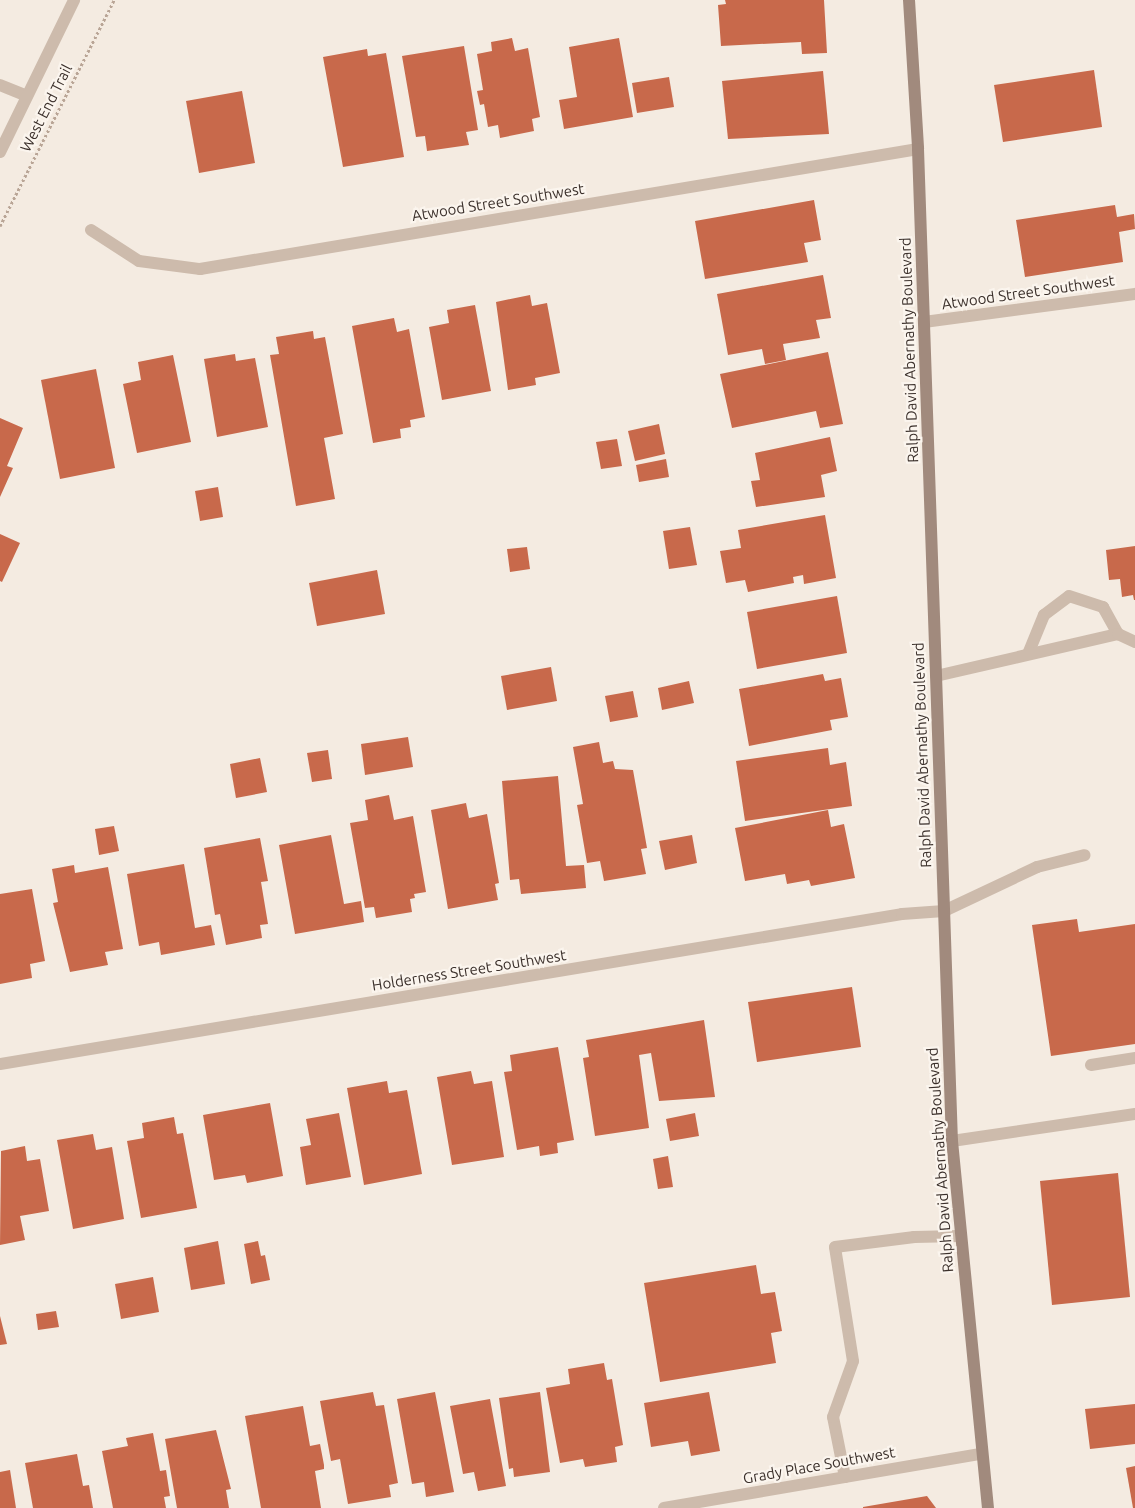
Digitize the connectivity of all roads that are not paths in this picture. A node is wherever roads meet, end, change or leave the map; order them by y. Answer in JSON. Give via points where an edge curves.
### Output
{"nodes":[{"id":1,"x":74,"y":0,"type":"edge"},
{"id":2,"x":908,"y":0,"type":"edge"},
{"id":3,"x":0,"y":84,"type":"edge"},
{"id":4,"x":27,"y":96,"type":"junction"},
{"id":5,"x":918,"y":149,"type":"junction"},
{"id":6,"x":0,"y":152,"type":"edge"},
{"id":7,"x":91,"y":230,"type":"dead end"},
{"id":8,"x":1135,"y":294,"type":"edge"},
{"id":9,"x":924,"y":322,"type":"junction"},
{"id":10,"x":1118,"y":634,"type":"junction"},
{"id":11,"x":1135,"y":642,"type":"edge"},
{"id":12,"x":1028,"y":654,"type":"junction"},
{"id":13,"x":936,"y":676,"type":"junction"},
{"id":14,"x":1085,"y":855,"type":"dead end"},
{"id":15,"x":944,"y":911,"type":"junction"},
{"id":16,"x":1135,"y":1058,"type":"edge"},
{"id":17,"x":0,"y":1064,"type":"edge"},
{"id":18,"x":1091,"y":1065,"type":"dead end"},
{"id":19,"x":1135,"y":1114,"type":"edge"},
{"id":20,"x":952,"y":1141,"type":"junction"},
{"id":21,"x":960,"y":1236,"type":"junction"},
{"id":22,"x":980,"y":1454,"type":"junction"},
{"id":23,"x":845,"y":1477,"type":"junction"},
{"id":24,"x":664,"y":1508,"type":"edge"},
{"id":25,"x":988,"y":1508,"type":"edge"}],
"edges":[{"from":1,"to":4,"type":"street"},
{"from":2,"to":5,"type":"main road","name":"Ralph David Abernathy Boulevard"},
{"from":3,"to":4,"type":"street"},
{"from":4,"to":6,"type":"street"},
{"from":5,"to":7,"type":"street","name":"Atwood Street Southwest","via":[[200,269],[139,261]]},
{"from":5,"to":9,"type":"main road","name":"Ralph David Abernathy Boulevard"},
{"from":8,"to":9,"type":"street","name":"Atwood Street Southwest"},
{"from":9,"to":13,"type":"main road","name":"Ralph David Abernathy Boulevard"},
{"from":10,"to":11,"type":"street"},
{"from":10,"to":12,"type":"street"},
{"from":10,"to":12,"type":"street","via":[[1103,607],[1069,596],[1044,615]]},
{"from":12,"to":13,"type":"street"},
{"from":13,"to":15,"type":"main road","name":"Ralph David Abernathy Boulevard"},
{"from":14,"to":15,"type":"street","via":[[1037,867]]},
{"from":15,"to":17,"type":"street","name":"Holderness Street Southwest","via":[[902,914]]},
{"from":15,"to":20,"type":"main road","name":"Ralph David Abernathy Boulevard"},
{"from":16,"to":18,"type":"street"},
{"from":19,"to":20,"type":"street"},
{"from":20,"to":21,"type":"main road","name":"Ralph David Abernathy Boulevard"},
{"from":21,"to":22,"type":"main road","name":"Ralph David Abernathy Boulevard"},
{"from":21,"to":23,"type":"street","via":[[914,1237],[836,1247],[853,1361],[833,1418]]},
{"from":22,"to":23,"type":"street","name":"Grady Place Southwest"},
{"from":22,"to":25,"type":"main road","name":"Ralph David Abernathy Boulevard"},
{"from":23,"to":24,"type":"street","name":"Grady Place Southwest"}]}
